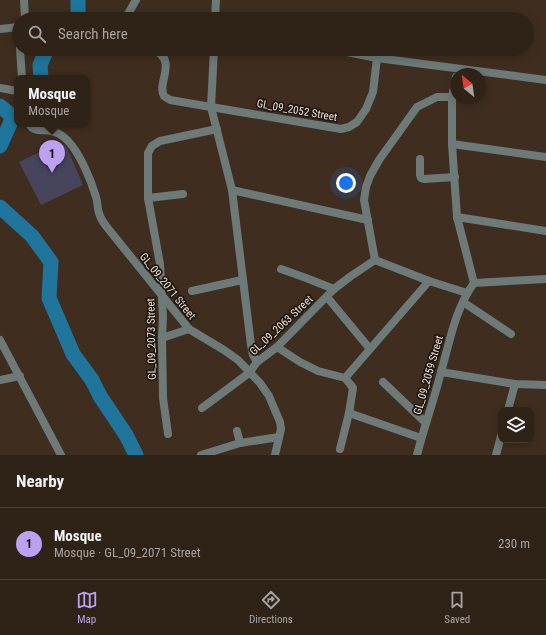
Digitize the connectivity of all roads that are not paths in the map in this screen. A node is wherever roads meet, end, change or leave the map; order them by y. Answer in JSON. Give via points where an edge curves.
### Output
{"nodes":[{"id":1,"x":24,"y":0,"type":"edge"},
{"id":2,"x":136,"y":0,"type":"edge"},
{"id":3,"x":216,"y":0,"type":"edge"},
{"id":4,"x":25,"y":12,"type":"edge"},
{"id":5,"x":129,"y":12,"type":"edge"},
{"id":6,"x":215,"y":12,"type":"edge"},
{"id":7,"x":12,"y":27,"type":"edge"},
{"id":8,"x":0,"y":28,"type":"edge"},
{"id":9,"x":20,"y":56,"type":"edge"},
{"id":10,"x":163,"y":56,"type":"edge"},
{"id":11,"x":214,"y":56,"type":"edge"},
{"id":12,"x":367,"y":56,"type":"edge"},
{"id":13,"x":377,"y":58,"type":"junction"},
{"id":14,"x":450,"y":72,"type":"edge"},
{"id":15,"x":22,"y":75,"type":"edge"},
{"id":16,"x":486,"y":75,"type":"edge"},
{"id":17,"x":546,"y":80,"type":"edge"},
{"id":18,"x":0,"y":88,"type":"edge"},
{"id":19,"x":14,"y":90,"type":"edge"},
{"id":20,"x":450,"y":97,"type":"edge"},
{"id":21,"x":452,"y":104,"type":"edge"},
{"id":22,"x":211,"y":107,"type":"junction"},
{"id":23,"x":31,"y":127,"type":"edge"},
{"id":24,"x":217,"y":129,"type":"junction"},
{"id":25,"x":452,"y":144,"type":"junction"},
{"id":26,"x":546,"y":157,"type":"edge"},
{"id":27,"x":420,"y":159,"type":"dead end"},
{"id":28,"x":455,"y":177,"type":"junction"},
{"id":29,"x":232,"y":190,"type":"junction"},
{"id":30,"x":183,"y":194,"type":"dead end"},
{"id":31,"x":148,"y":198,"type":"junction"},
{"id":32,"x":457,"y":217,"type":"junction"},
{"id":33,"x":368,"y":220,"type":"junction"},
{"id":34,"x":546,"y":231,"type":"edge"},
{"id":35,"x":375,"y":260,"type":"junction"},
{"id":36,"x":281,"y":269,"type":"dead end"},
{"id":37,"x":546,"y":279,"type":"edge"},
{"id":38,"x":242,"y":280,"type":"junction"},
{"id":39,"x":428,"y":281,"type":"junction"},
{"id":40,"x":474,"y":283,"type":"junction"},
{"id":41,"x":334,"y":289,"type":"junction"},
{"id":42,"x":192,"y":291,"type":"dead end"},
{"id":43,"x":467,"y":293,"type":"junction"},
{"id":44,"x":162,"y":297,"type":"junction"},
{"id":45,"x":327,"y":297,"type":"junction"},
{"id":46,"x":463,"y":302,"type":"junction"},
{"id":47,"x":189,"y":329,"type":"junction"},
{"id":48,"x":510,"y":334,"type":"dead end"},
{"id":49,"x":162,"y":338,"type":"junction"},
{"id":50,"x":0,"y":340,"type":"edge"},
{"id":51,"x":276,"y":347,"type":"junction"},
{"id":52,"x":370,"y":349,"type":"junction"},
{"id":53,"x":257,"y":362,"type":"junction"},
{"id":54,"x":441,"y":372,"type":"junction"},
{"id":55,"x":249,"y":373,"type":"junction"},
{"id":56,"x":20,"y":376,"type":"junction"},
{"id":57,"x":345,"y":378,"type":"junction"},
{"id":58,"x":0,"y":380,"type":"edge"},
{"id":59,"x":383,"y":382,"type":"dead end"},
{"id":60,"x":515,"y":384,"type":"junction"},
{"id":61,"x":546,"y":385,"type":"edge"},
{"id":62,"x":509,"y":407,"type":"edge"},
{"id":63,"x":202,"y":408,"type":"dead end"},
{"id":64,"x":349,"y":413,"type":"junction"},
{"id":65,"x":426,"y":423,"type":"junction"},
{"id":66,"x":236,"y":431,"type":"dead end"},
{"id":67,"x":168,"y":434,"type":"dead end"},
{"id":68,"x":279,"y":437,"type":"junction"},
{"id":69,"x":421,"y":438,"type":"junction"},
{"id":70,"x":240,"y":443,"type":"junction"},
{"id":71,"x":499,"y":443,"type":"edge"},
{"id":72,"x":340,"y":449,"type":"dead end"},
{"id":73,"x":61,"y":455,"type":"edge"},
{"id":74,"x":201,"y":455,"type":"edge"},
{"id":75,"x":275,"y":455,"type":"edge"},
{"id":76,"x":417,"y":455,"type":"edge"},
{"id":77,"x":496,"y":455,"type":"edge"}],
"edges":[{"from":1,"to":4,"type":"street"},
{"from":2,"to":5,"type":"street"},
{"from":3,"to":6,"type":"street"},
{"from":7,"to":8,"type":"street"},
{"from":9,"to":15,"type":"street"},
{"from":10,"to":22,"type":"street","via":[[166,66],[164,96],[170,100]]},
{"from":11,"to":22,"type":"street"},
{"from":12,"to":13,"type":"street"},
{"from":13,"to":14,"type":"street"},
{"from":13,"to":22,"type":"street","name":"GL_09_2052 Street","via":[[373,92],[366,110],[349,128],[341,129]]},
{"from":16,"to":17,"type":"street"},
{"from":18,"to":19,"type":"street"},
{"from":20,"to":33,"type":"street","via":[[436,97],[417,107],[379,160],[366,187],[364,200]]},
{"from":21,"to":25,"type":"street"},
{"from":22,"to":24,"type":"street"},
{"from":23,"to":44,"type":"street","name":"GL_09_2071 Street","via":[[37,131],[51,131],[61,135],[75,150],[106,226]]},
{"from":24,"to":29,"type":"street"},
{"from":24,"to":31,"type":"street","name":"GL_09_2073 Street","via":[[160,141],[152,146],[148,153]]},
{"from":25,"to":26,"type":"street"},
{"from":25,"to":28,"type":"street"},
{"from":27,"to":28,"type":"street","via":[[421,178]]},
{"from":28,"to":32,"type":"street"},
{"from":29,"to":33,"type":"street"},
{"from":29,"to":38,"type":"street"},
{"from":30,"to":31,"type":"street"},
{"from":31,"to":44,"type":"street","name":"GL_09_2073 Street","via":[[160,264]]},
{"from":32,"to":34,"type":"street"},
{"from":32,"to":40,"type":"street"},
{"from":33,"to":35,"type":"street"},
{"from":35,"to":39,"type":"street"},
{"from":35,"to":41,"type":"street","name":"GL_09_2063 Street"},
{"from":36,"to":41,"type":"street"},
{"from":37,"to":40,"type":"street"},
{"from":38,"to":42,"type":"street"},
{"from":38,"to":53,"type":"street","via":[[251,345]]},
{"from":39,"to":43,"type":"street"},
{"from":39,"to":52,"type":"street"},
{"from":40,"to":43,"type":"street","name":"GL_09_2059 Street"},
{"from":41,"to":45,"type":"street","name":"GL_09_2063 Street"},
{"from":43,"to":46,"type":"street","name":"GL_09_2059 Street"},
{"from":44,"to":47,"type":"street","name":"GL_09_2071 Street"},
{"from":44,"to":49,"type":"street","name":"GL_09_2073 Street"},
{"from":45,"to":51,"type":"street","name":"GL_09_2063 Street"},
{"from":45,"to":52,"type":"street"},
{"from":46,"to":48,"type":"street"},
{"from":46,"to":54,"type":"street","name":"GL_09_2059 Street","via":[[452,330]]},
{"from":47,"to":49,"type":"street"},
{"from":47,"to":55,"type":"street","name":"GL_09_2071 Street","via":[[238,360]]},
{"from":49,"to":67,"type":"street","name":"GL_09_2073 Street","via":[[163,398]]},
{"from":50,"to":56,"type":"street"},
{"from":51,"to":53,"type":"street","name":"GL_09_2063 Street"},
{"from":51,"to":57,"type":"street","via":[[300,362]]},
{"from":52,"to":57,"type":"street"},
{"from":53,"to":55,"type":"street","name":"GL_09_2063 Street"},
{"from":54,"to":60,"type":"street"},
{"from":54,"to":65,"type":"street","name":"GL_09_2059 Street"},
{"from":55,"to":63,"type":"street","name":"GL_09_2063 Street"},
{"from":55,"to":68,"type":"street","name":"GL_09_2071 Street","via":[[260,382],[269,396],[280,422]]},
{"from":56,"to":58,"type":"street"},
{"from":56,"to":73,"type":"street"},
{"from":57,"to":64,"type":"street","via":[[353,388]]},
{"from":59,"to":65,"type":"street"},
{"from":60,"to":61,"type":"street"},
{"from":60,"to":62,"type":"street"},
{"from":64,"to":69,"type":"street"},
{"from":64,"to":72,"type":"street"},
{"from":65,"to":69,"type":"street","name":"GL_09_2059 Street"},
{"from":66,"to":70,"type":"street"},
{"from":68,"to":70,"type":"street"},
{"from":68,"to":75,"type":"street","name":"GL_09_2071 Street"},
{"from":69,"to":76,"type":"street","name":"GL_09_2059 Street"},
{"from":70,"to":74,"type":"street"},
{"from":71,"to":77,"type":"street"}]}
